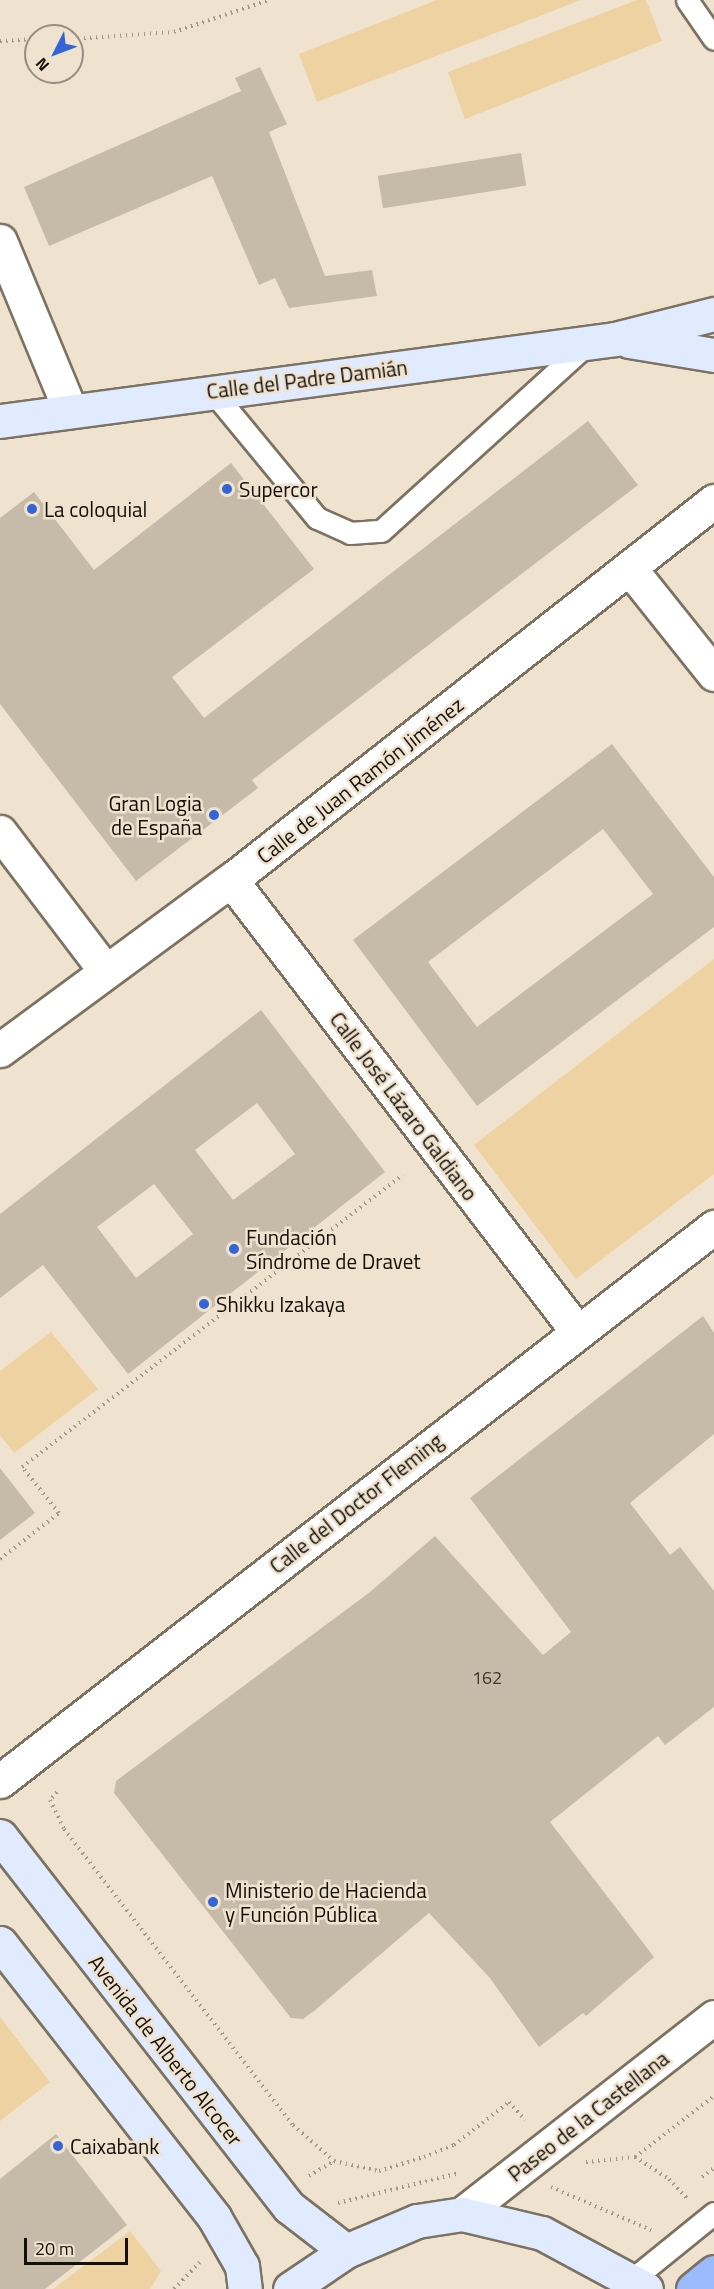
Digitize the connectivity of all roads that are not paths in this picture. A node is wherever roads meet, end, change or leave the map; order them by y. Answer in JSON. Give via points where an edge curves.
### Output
{"nodes":[{"id":1,"x":687,"y":0,"type":"edge"},
{"id":2,"x":714,"y":39,"type":"edge"},
{"id":3,"x":0,"y":241,"type":"edge"},
{"id":4,"x":714,"y":314,"type":"edge"},
{"id":5,"x":602,"y":341,"type":"junction"},
{"id":6,"x":711,"y":357,"type":"edge"},
{"id":7,"x":213,"y":392,"type":"junction"},
{"id":8,"x":70,"y":410,"type":"junction"},
{"id":9,"x":0,"y":422,"type":"edge"},
{"id":10,"x":714,"y":501,"type":"edge"},
{"id":11,"x":631,"y":570,"type":"junction"},
{"id":12,"x":714,"y":674,"type":"edge"},
{"id":13,"x":0,"y":832,"type":"edge"},
{"id":14,"x":231,"y":880,"type":"junction"},
{"id":15,"x":104,"y":969,"type":"junction"},
{"id":16,"x":0,"y":1050,"type":"edge"},
{"id":17,"x":714,"y":1227,"type":"edge"},
{"id":18,"x":576,"y":1331,"type":"junction"},
{"id":19,"x":0,"y":1781,"type":"edge"},
{"id":20,"x":0,"y":1836,"type":"edge"},
{"id":21,"x":0,"y":1943,"type":"edge"},
{"id":22,"x":714,"y":2017,"type":"edge"},
{"id":23,"x":462,"y":2214,"type":"junction"},
{"id":24,"x":710,"y":2216,"type":"edge"},
{"id":25,"x":346,"y":2251,"type":"junction"},
{"id":26,"x":714,"y":2272,"type":"edge"},
{"id":27,"x":634,"y":2285,"type":"edge"},
{"id":28,"x":245,"y":2289,"type":"edge"},
{"id":29,"x":290,"y":2289,"type":"edge"},
{"id":30,"x":693,"y":2289,"type":"edge"}],
"edges":[{"from":1,"to":2,"type":"lane"},
{"from":3,"to":8,"type":"street"},
{"from":4,"to":5,"type":"main road","name":"Calle del Padre Damián"},
{"from":5,"to":6,"type":"main road","name":"Calle del Padre Damián"},
{"from":5,"to":7,"type":"main road","name":"Calle del Padre Damián"},
{"from":5,"to":7,"type":"lane","via":[[381,531],[350,533],[317,518]]},
{"from":7,"to":8,"type":"main road","name":"Calle del Padre Damián"},
{"from":8,"to":9,"type":"main road","name":"Calle del Padre Damián"},
{"from":10,"to":11,"type":"street","name":"Calle de Juan Ramón Jiménez"},
{"from":11,"to":12,"type":"street"},
{"from":11,"to":14,"type":"street","name":"Calle de Juan Ramón Jiménez"},
{"from":13,"to":15,"type":"street"},
{"from":14,"to":15,"type":"street","name":"Calle de Juan Ramón Jiménez"},
{"from":14,"to":18,"type":"street","name":"Calle José Lázaro Galdiano"},
{"from":15,"to":16,"type":"street","name":"Calle de Juan Ramón Jiménez"},
{"from":17,"to":18,"type":"street","name":"Calle del Doctor Fleming"},
{"from":18,"to":19,"type":"street","name":"Calle del Doctor Fleming"},
{"from":20,"to":25,"type":"main road","name":"Avenida de Alberto Alcocer","via":[[289,2207]]},
{"from":21,"to":28,"type":"main road","via":[[214,2217],[242,2266]]},
{"from":22,"to":23,"type":"street","name":"Paseo de la Castellana"},
{"from":23,"to":25,"type":"main road","via":[[417,2221]]},
{"from":23,"to":27,"type":"main road","via":[[542,2233]]},
{"from":24,"to":27,"type":"lane"},
{"from":25,"to":29,"type":"main road"},
{"from":26,"to":30,"type":"highway"}]}
